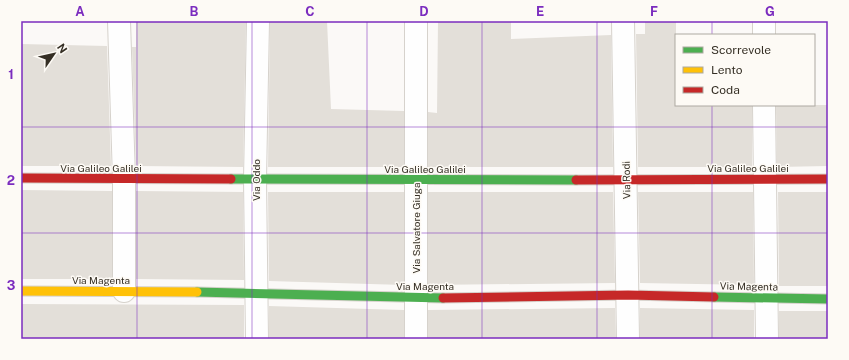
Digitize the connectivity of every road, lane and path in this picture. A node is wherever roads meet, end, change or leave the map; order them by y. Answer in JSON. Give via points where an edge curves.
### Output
{"nodes":[{"id":1,"x":119,"y":21,"type":"edge"},
{"id":2,"x":258,"y":21,"type":"edge"},
{"id":3,"x":416,"y":21,"type":"edge"},
{"id":4,"x":623,"y":21,"type":"edge"},
{"id":5,"x":764,"y":21,"type":"edge"},
{"id":6,"x":764,"y":34,"type":"edge"},
{"id":7,"x":764,"y":106,"type":"edge"},
{"id":8,"x":21,"y":178,"type":"edge"},
{"id":9,"x":765,"y":178,"type":"junction"},
{"id":10,"x":124,"y":179,"type":"junction"},
{"id":11,"x":255,"y":179,"type":"junction"},
{"id":12,"x":828,"y":179,"type":"edge"},
{"id":13,"x":416,"y":180,"type":"junction"},
{"id":14,"x":626,"y":180,"type":"junction"},
{"id":15,"x":21,"y":291,"type":"edge"},
{"id":16,"x":124,"y":291,"type":"junction"},
{"id":17,"x":257,"y":293,"type":"junction"},
{"id":18,"x":628,"y":296,"type":"junction"},
{"id":19,"x":416,"y":298,"type":"junction"},
{"id":20,"x":766,"y":298,"type":"junction"},
{"id":21,"x":828,"y":299,"type":"edge"},
{"id":22,"x":257,"y":339,"type":"edge"},
{"id":23,"x":416,"y":339,"type":"edge"},
{"id":24,"x":628,"y":339,"type":"edge"},
{"id":25,"x":767,"y":339,"type":"edge"}],
"edges":[{"from":1,"to":10,"type":"street"},
{"from":2,"to":11,"type":"street","name":"Via Oddo"},
{"from":3,"to":13,"type":"street","name":"Via Salvatore Giuga"},
{"from":4,"to":14,"type":"street","name":"Via Rodi"},
{"from":5,"to":6,"type":"street"},
{"from":7,"to":9,"type":"street"},
{"from":8,"to":10,"type":"street","name":"Via Galileo Galilei"},
{"from":9,"to":12,"type":"street","name":"Via Galileo Galilei"},
{"from":9,"to":14,"type":"street","name":"Via Galileo Galilei"},
{"from":9,"to":20,"type":"street"},
{"from":10,"to":11,"type":"street","name":"Via Galileo Galilei"},
{"from":10,"to":16,"type":"street"},
{"from":11,"to":13,"type":"street","name":"Via Galileo Galilei"},
{"from":11,"to":17,"type":"street","name":"Via Oddo"},
{"from":13,"to":14,"type":"street","name":"Via Galileo Galilei"},
{"from":13,"to":19,"type":"street","name":"Via Salvatore Giuga"},
{"from":14,"to":18,"type":"street","name":"Via Rodi"},
{"from":15,"to":16,"type":"street","name":"Via Magenta"},
{"from":16,"to":17,"type":"street","name":"Via Magenta"},
{"from":17,"to":19,"type":"street","name":"Via Magenta"},
{"from":17,"to":22,"type":"street","name":"Via Oddo"},
{"from":18,"to":19,"type":"street","name":"Via Magenta"},
{"from":18,"to":20,"type":"street","name":"Via Magenta"},
{"from":18,"to":24,"type":"street","name":"Via Rodi"},
{"from":19,"to":23,"type":"street","name":"Via Salvatore Giuga"},
{"from":20,"to":21,"type":"street","name":"Via Magenta"},
{"from":20,"to":25,"type":"street"}]}
